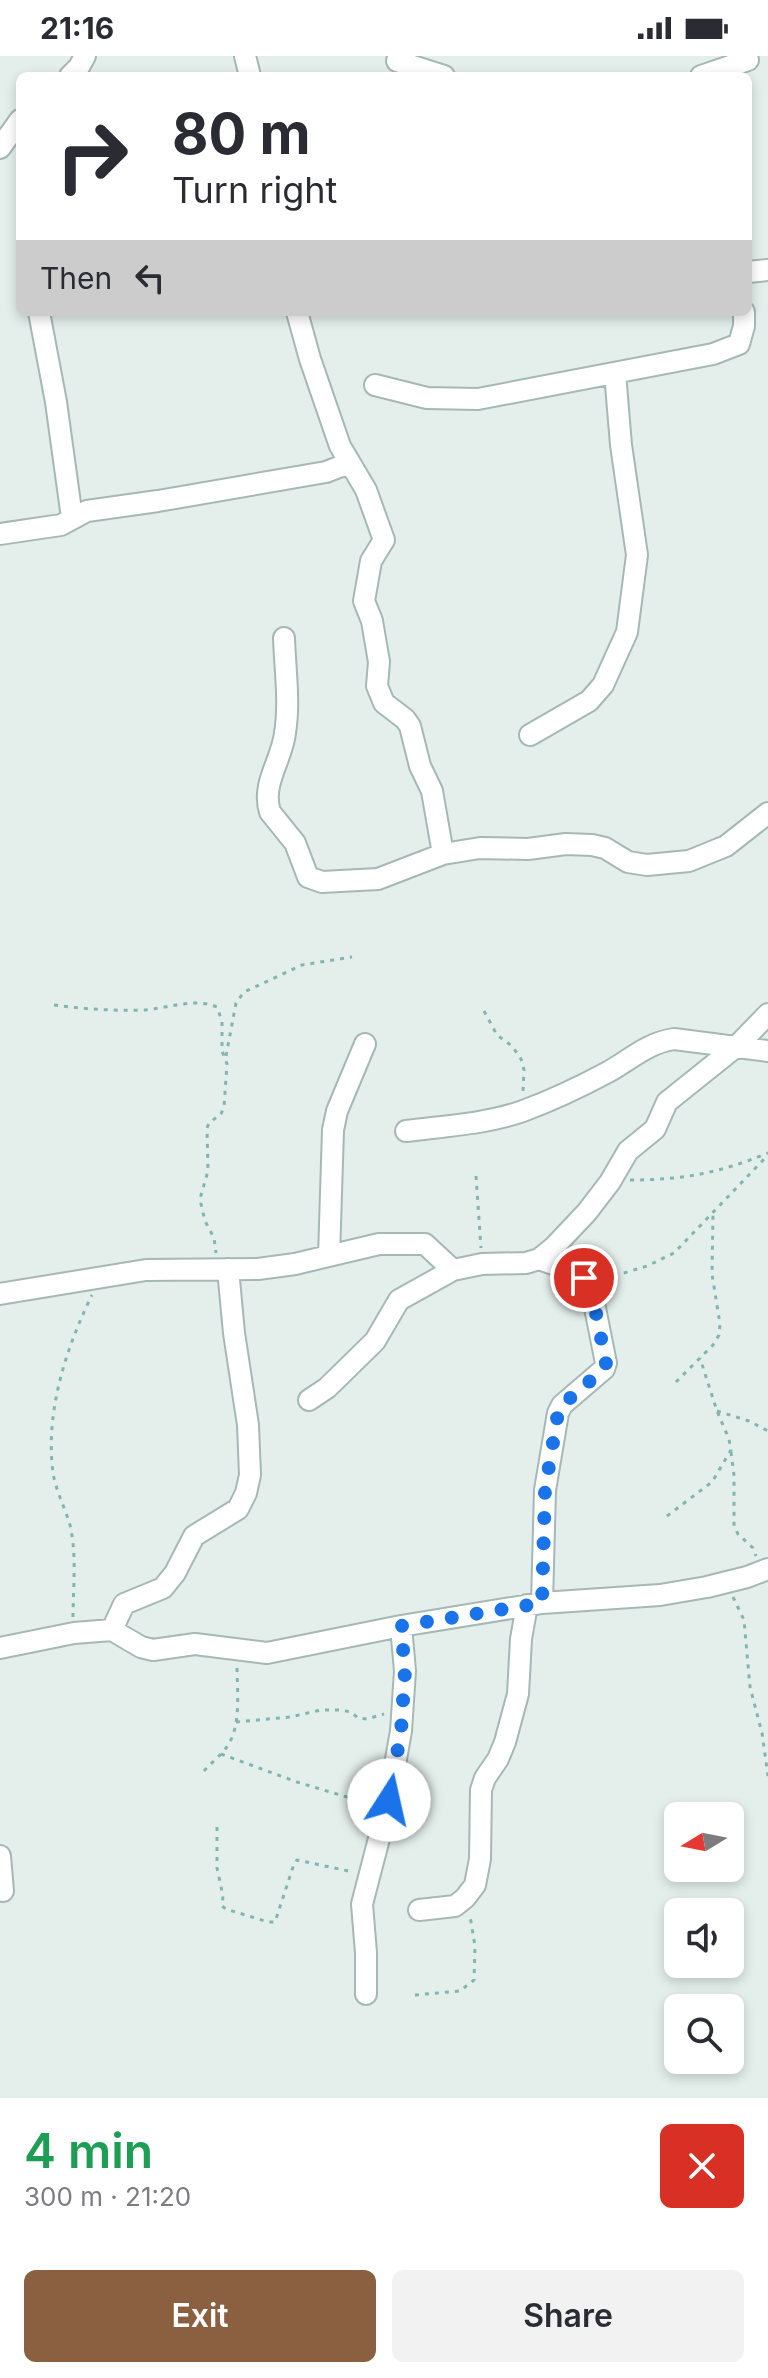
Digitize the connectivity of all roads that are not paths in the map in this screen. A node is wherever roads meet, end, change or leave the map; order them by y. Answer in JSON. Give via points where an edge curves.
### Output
{"nodes":[{"id":1,"x":397,"y":61,"type":"dead end"},
{"id":2,"x":748,"y":64,"type":"edge"},
{"id":3,"x":431,"y":72,"type":"edge"},
{"id":4,"x":717,"y":72,"type":"edge"},
{"id":5,"x":16,"y":126,"type":"edge"},
{"id":6,"x":0,"y":148,"type":"edge"},
{"id":7,"x":40,"y":316,"type":"edge"},
{"id":8,"x":298,"y":316,"type":"edge"},
{"id":9,"x":744,"y":316,"type":"edge"},
{"id":10,"x":615,"y":373,"type":"junction"},
{"id":11,"x":375,"y":385,"type":"dead end"},
{"id":12,"x":349,"y":463,"type":"junction"},
{"id":13,"x":72,"y":518,"type":"junction"},
{"id":14,"x":0,"y":534,"type":"edge"},
{"id":15,"x":284,"y":638,"type":"dead end"},
{"id":16,"x":530,"y":735,"type":"dead end"},
{"id":17,"x":768,"y":813,"type":"edge"},
{"id":18,"x":443,"y":854,"type":"junction"},
{"id":19,"x":768,"y":1014,"type":"edge"},
{"id":20,"x":365,"y":1044,"type":"dead end"},
{"id":21,"x":737,"y":1046,"type":"junction"},
{"id":22,"x":768,"y":1051,"type":"edge"},
{"id":23,"x":406,"y":1131,"type":"dead end"},
{"id":24,"x":329,"y":1256,"type":"junction"},
{"id":25,"x":539,"y":1259,"type":"junction"},
{"id":26,"x":223,"y":1269,"type":"junction"},
{"id":27,"x":453,"y":1270,"type":"junction"},
{"id":28,"x":0,"y":1294,"type":"edge"},
{"id":29,"x":309,"y":1400,"type":"dead end"},
{"id":30,"x":767,"y":1569,"type":"edge"},
{"id":31,"x":535,"y":1604,"type":"junction"},
{"id":32,"x":401,"y":1626,"type":"junction"},
{"id":33,"x":112,"y":1630,"type":"junction"},
{"id":34,"x":0,"y":1648,"type":"edge"},
{"id":35,"x":0,"y":1856,"type":"edge"},
{"id":36,"x":3,"y":1891,"type":"dead end"},
{"id":37,"x":419,"y":1910,"type":"dead end"},
{"id":38,"x":366,"y":1994,"type":"dead end"}],
"edges":[{"from":1,"to":3,"type":"street"},
{"from":2,"to":4,"type":"street"},
{"from":5,"to":6,"type":"street"},
{"from":7,"to":13,"type":"street"},
{"from":8,"to":12,"type":"street"},
{"from":9,"to":10,"type":"street","via":[[739,344]]},
{"from":10,"to":11,"type":"street","via":[[478,399],[427,398]]},
{"from":10,"to":16,"type":"street","via":[[637,555],[627,632],[603,685],[589,701]]},
{"from":12,"to":13,"type":"street","via":[[326,472],[87,511]]},
{"from":12,"to":18,"type":"street","via":[[366,490],[384,540],[371,561],[364,601],[379,662],[377,686],[384,703],[410,726],[432,791]]},
{"from":13,"to":14,"type":"street","via":[[52,527]]},
{"from":15,"to":18,"type":"street","via":[[285,732],[267,797],[270,812],[295,843],[308,877],[322,882],[378,879]]},
{"from":17,"to":18,"type":"street","via":[[726,846],[689,861],[647,865],[628,862],[605,848],[566,844]]},
{"from":19,"to":21,"type":"street"},
{"from":20,"to":24,"type":"street","via":[[333,1130]]},
{"from":21,"to":22,"type":"street"},
{"from":21,"to":23,"type":"street","via":[[661,1041],[607,1073],[523,1111]]},
{"from":21,"to":25,"type":"street","via":[[667,1102],[655,1129],[628,1151],[587,1212]]},
{"from":24,"to":26,"type":"street","via":[[258,1269]]},
{"from":24,"to":27,"type":"street","via":[[379,1244],[421,1243]]},
{"from":25,"to":27,"type":"street"},
{"from":25,"to":31,"type":"street","via":[[584,1278],[606,1363],[558,1413]]},
{"from":26,"to":28,"type":"street","via":[[146,1270]]},
{"from":26,"to":33,"type":"street","via":[[248,1425],[246,1493],[238,1509],[194,1536],[163,1588],[124,1604]]},
{"from":27,"to":29,"type":"street","via":[[399,1300],[375,1341]]},
{"from":30,"to":31,"type":"street","via":[[660,1595]]},
{"from":31,"to":32,"type":"street"},
{"from":31,"to":37,"type":"street","via":[[521,1639],[518,1694],[505,1742],[481,1790],[475,1885],[455,1906]]},
{"from":32,"to":33,"type":"street","via":[[267,1653],[195,1644],[153,1650]]},
{"from":32,"to":38,"type":"street","via":[[401,1731],[362,1904]]},
{"from":33,"to":34,"type":"street"},
{"from":35,"to":36,"type":"street"}]}
